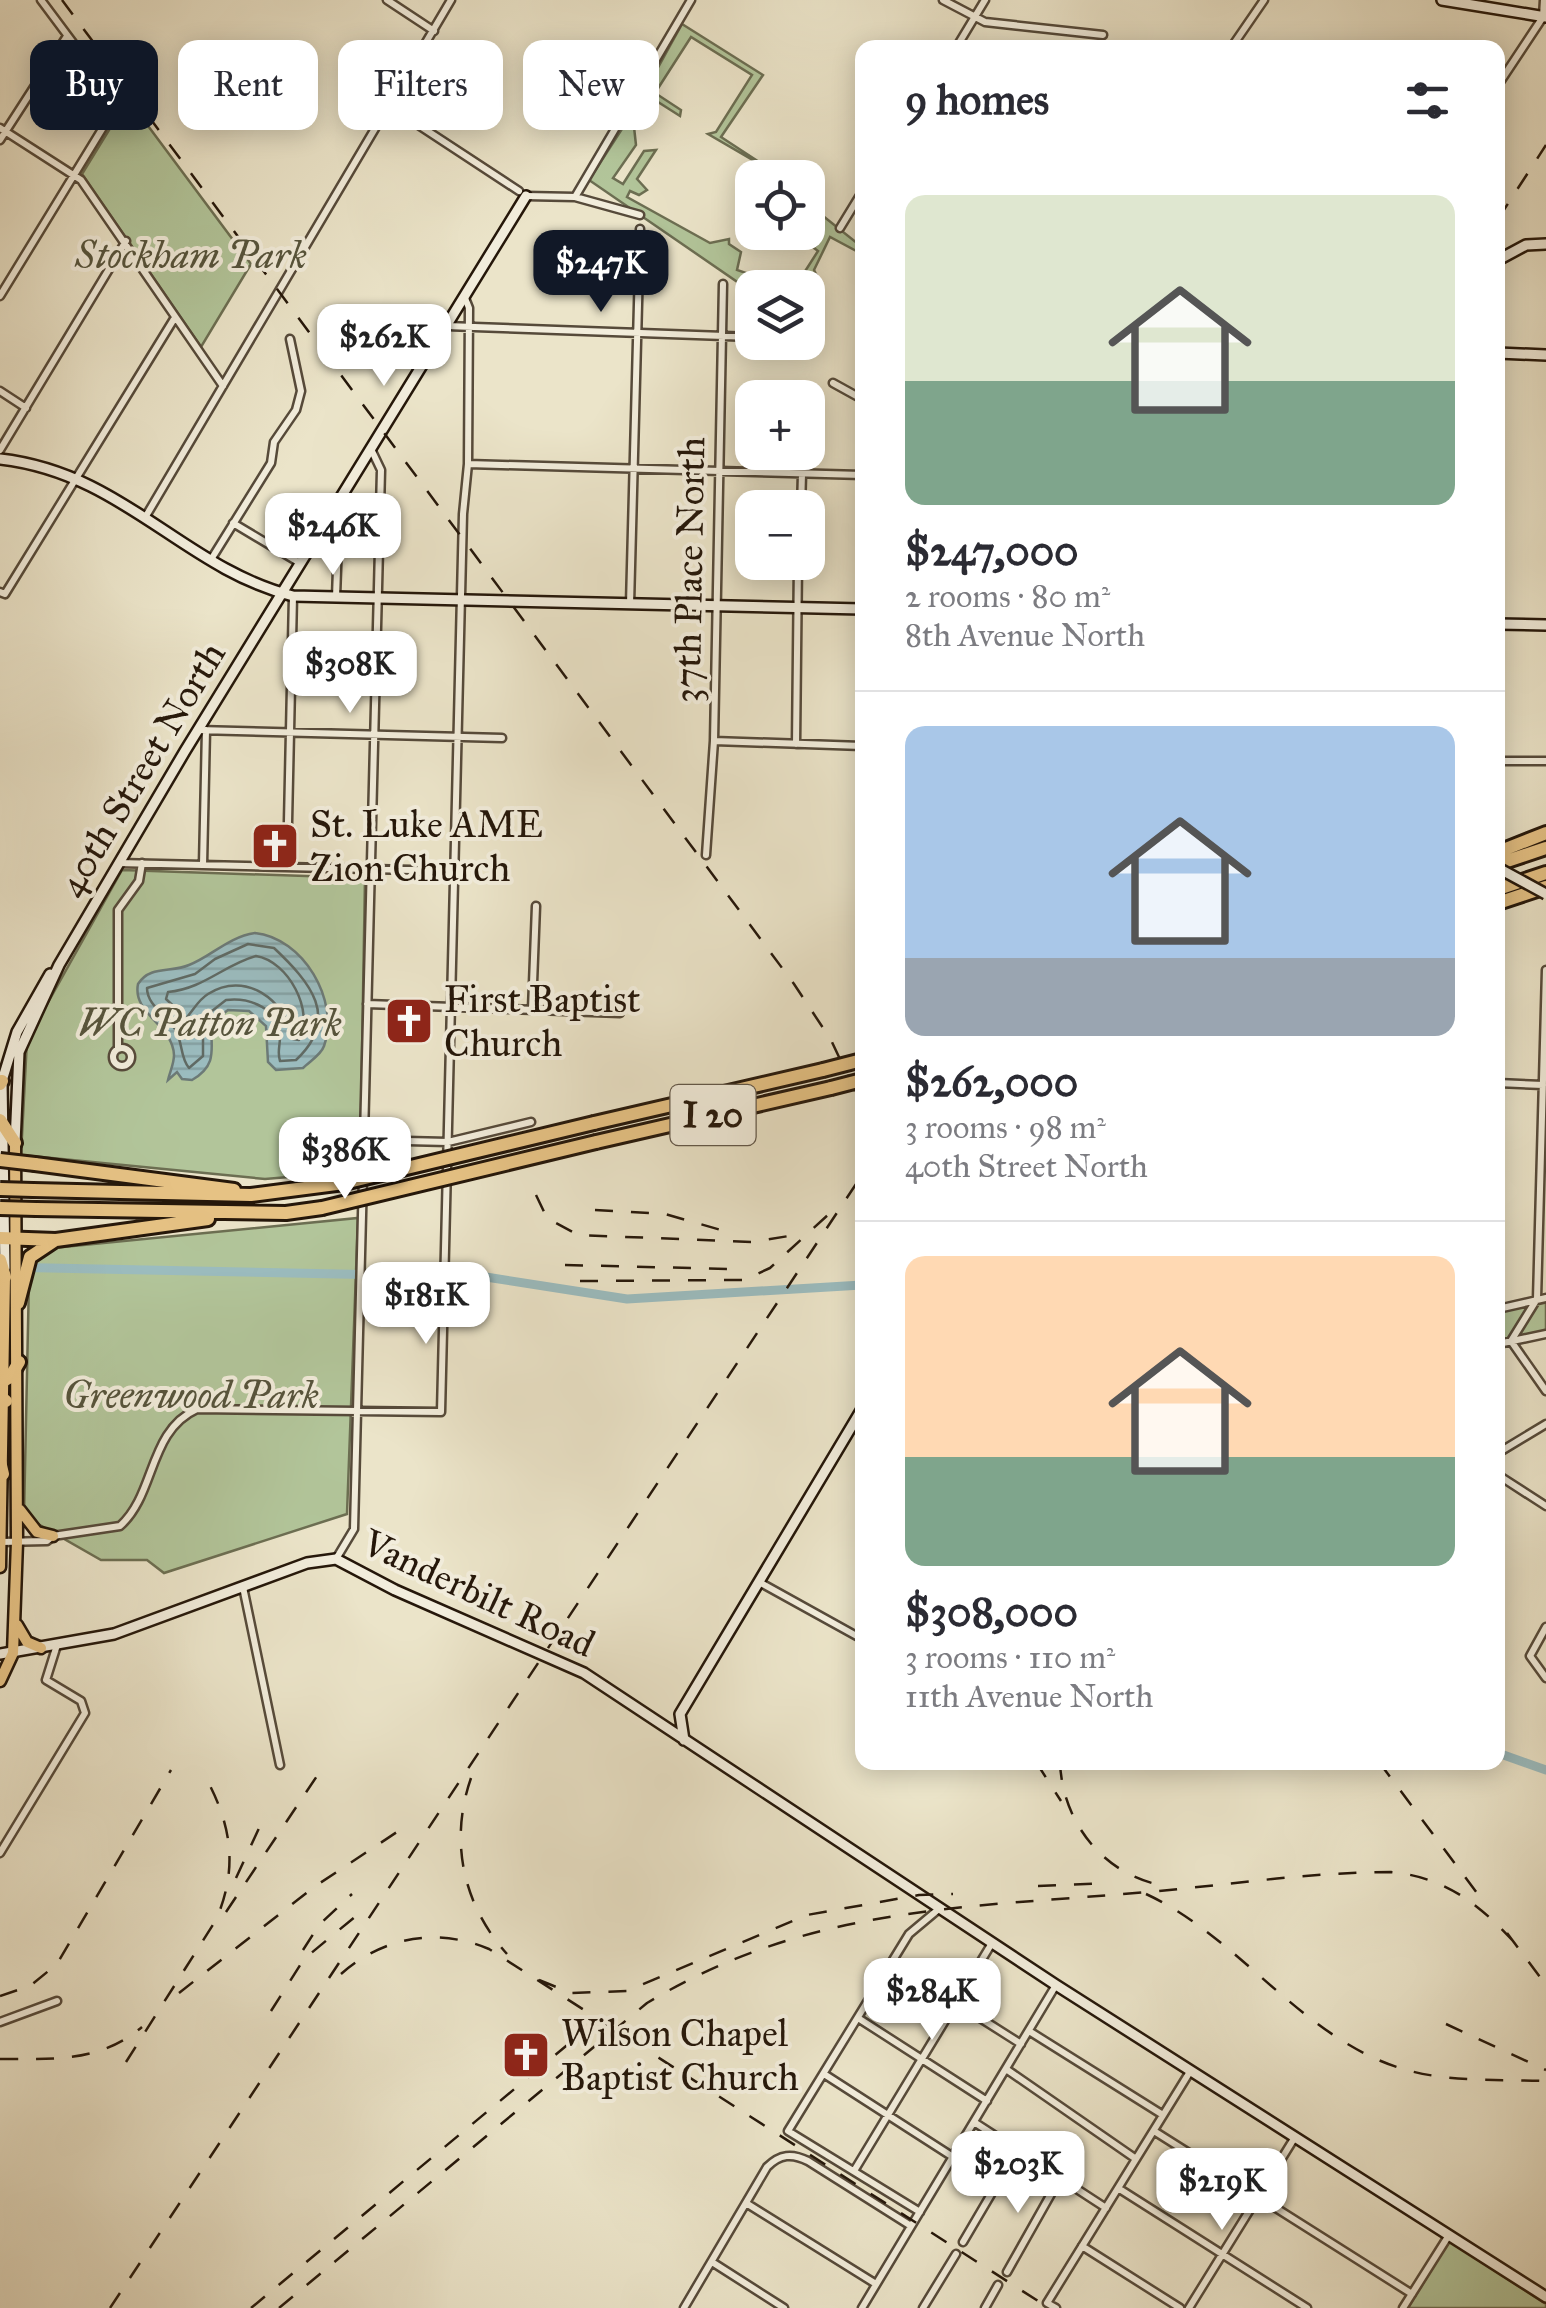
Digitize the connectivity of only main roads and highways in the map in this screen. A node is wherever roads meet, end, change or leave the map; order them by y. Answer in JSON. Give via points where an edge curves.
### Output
{"nodes":[{"id":1,"x":1546,"y":833,"type":"edge"},
{"id":2,"x":1546,"y":848,"type":"edge"},
{"id":3,"x":1505,"y":849,"type":"edge"},
{"id":4,"x":1505,"y":863,"type":"edge"},
{"id":5,"x":1546,"y":873,"type":"edge"},
{"id":6,"x":1505,"y":887,"type":"edge"},
{"id":7,"x":1546,"y":890,"type":"edge"},
{"id":8,"x":1505,"y":901,"type":"edge"},
{"id":9,"x":855,"y":1062,"type":"edge"},
{"id":10,"x":855,"y":1082,"type":"edge"},
{"id":11,"x":0,"y":1120,"type":"edge"},
{"id":12,"x":15,"y":1143,"type":"joint"},
{"id":13,"x":0,"y":1160,"type":"edge"},
{"id":14,"x":0,"y":1189,"type":"edge"},
{"id":15,"x":251,"y":1196,"type":"junction"},
{"id":16,"x":0,"y":1208,"type":"edge"},
{"id":17,"x":266,"y":1212,"type":"junction"},
{"id":18,"x":7,"y":1238,"type":"edge"},
{"id":19,"x":56,"y":1240,"type":"junction"},
{"id":20,"x":10,"y":1259,"type":"edge"},
{"id":21,"x":16,"y":1277,"type":"junction"},
{"id":22,"x":18,"y":1303,"type":"joint"},
{"id":23,"x":19,"y":1362,"type":"junction"},
{"id":24,"x":3,"y":1381,"type":"edge"},
{"id":25,"x":3,"y":1398,"type":"edge"},
{"id":26,"x":2,"y":1468,"type":"edge"},
{"id":27,"x":17,"y":1505,"type":"junction"},
{"id":28,"x":53,"y":1536,"type":"road end"},
{"id":29,"x":0,"y":1542,"type":"edge"},
{"id":30,"x":0,"y":1567,"type":"edge"},
{"id":31,"x":14,"y":1620,"type":"junction"},
{"id":32,"x":41,"y":1648,"type":"road end"},
{"id":33,"x":6,"y":1653,"type":"edge"},
{"id":34,"x":0,"y":1681,"type":"edge"}],
"edges":[{"from":1,"to":3,"type":"highway"},
{"from":2,"to":4,"type":"highway"},
{"from":5,"to":6,"type":"highway"},
{"from":7,"to":8,"type":"highway"},
{"from":9,"to":15,"type":"highway","number":"I 20","bridge":true,"via":[[344,1184]]},
{"from":10,"to":17,"type":"highway","number":"I 20","bridge":true,"via":[[322,1208]]},
{"from":11,"to":12,"type":"highway"},
{"from":12,"to":18,"type":"main road"},
{"from":13,"to":15,"type":"highway","bridge":true,"via":[[226,1187]]},
{"from":14,"to":15,"type":"highway","number":"I 20","bridge":true},
{"from":16,"to":17,"type":"highway","number":"I 20","bridge":true},
{"from":17,"to":19,"type":"highway"},
{"from":18,"to":19,"type":"highway"},
{"from":18,"to":20,"type":"main road"},
{"from":19,"to":20,"type":"highway"},
{"from":20,"to":21,"type":"highway"},
{"from":20,"to":21,"type":"highway"},
{"from":21,"to":22,"type":"highway"},
{"from":21,"to":24,"type":"main road"},
{"from":22,"to":23,"type":"main road"},
{"from":23,"to":24,"type":"highway"},
{"from":23,"to":27,"type":"main road"},
{"from":24,"to":25,"type":"main road"},
{"from":25,"to":26,"type":"main road"},
{"from":26,"to":29,"type":"main road"},
{"from":27,"to":28,"type":"main road","via":[[29,1525]]},
{"from":27,"to":31,"type":"main road"},
{"from":29,"to":30,"type":"main road"},
{"from":31,"to":32,"type":"main road","via":[[26,1642]]},
{"from":31,"to":33,"type":"main road"},
{"from":33,"to":34,"type":"main road"}]}
